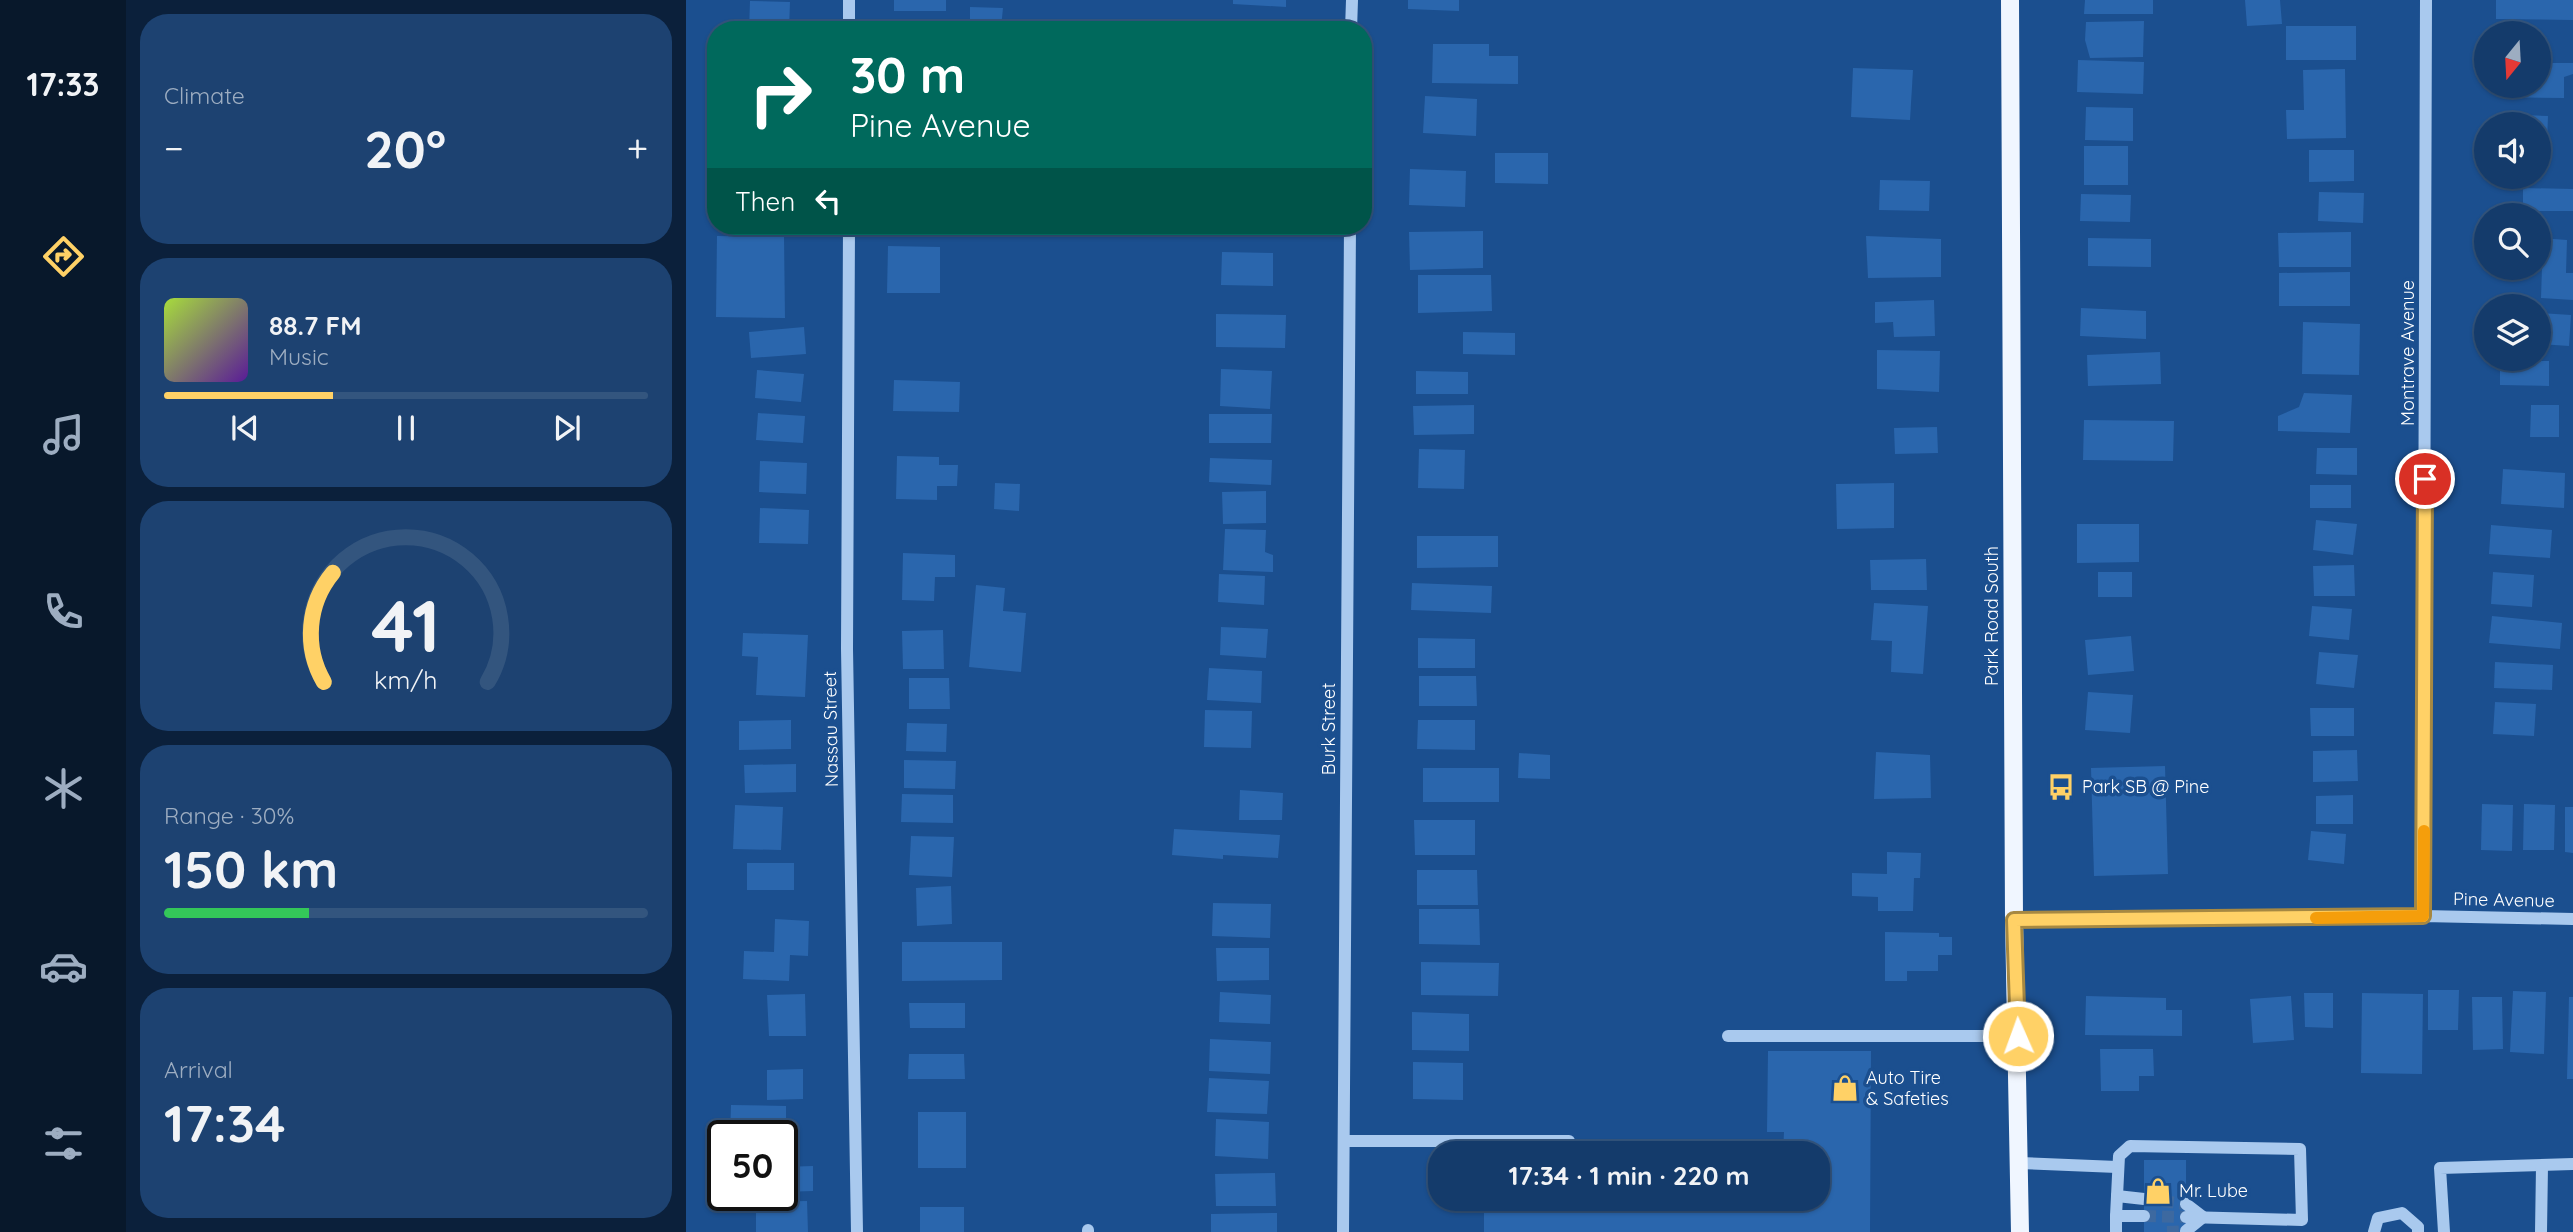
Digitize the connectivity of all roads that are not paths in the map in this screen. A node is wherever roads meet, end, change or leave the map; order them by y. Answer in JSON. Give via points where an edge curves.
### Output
{"nodes":[{"id":1,"x":849,"y":0,"type":"edge"},
{"id":2,"x":1352,"y":0,"type":"edge"},
{"id":3,"x":2010,"y":0,"type":"edge"},
{"id":4,"x":2426,"y":0,"type":"edge"},
{"id":5,"x":849,"y":21,"type":"edge"},
{"id":6,"x":1351,"y":21,"type":"edge"},
{"id":7,"x":849,"y":235,"type":"edge"},
{"id":8,"x":1350,"y":235,"type":"edge"},
{"id":9,"x":2423,"y":916,"type":"junction"},
{"id":10,"x":2573,"y":919,"type":"edge"},
{"id":11,"x":2014,"y":920,"type":"junction"},
{"id":12,"x":1728,"y":1036,"type":"dead end"},
{"id":13,"x":2018,"y":1036,"type":"junction"},
{"id":14,"x":1344,"y":1141,"type":"junction"},
{"id":15,"x":1428,"y":1141,"type":"edge"},
{"id":16,"x":2019,"y":1163,"type":"junction"},
{"id":17,"x":2573,"y":1164,"type":"edge"},
{"id":18,"x":2542,"y":1166,"type":"junction"},
{"id":19,"x":2117,"y":1167,"type":"junction"},
{"id":20,"x":2117,"y":1196,"type":"junction"},
{"id":21,"x":2144,"y":1199,"type":"tunnel mouth"},
{"id":22,"x":2186,"y":1211,"type":"tunnel mouth"},
{"id":23,"x":2116,"y":1216,"type":"junction"},
{"id":24,"x":2144,"y":1216,"type":"tunnel mouth"},
{"id":25,"x":2203,"y":1217,"type":"junction"},
{"id":26,"x":2186,"y":1231,"type":"tunnel mouth"},
{"id":27,"x":857,"y":1232,"type":"edge"},
{"id":28,"x":1343,"y":1232,"type":"edge"},
{"id":29,"x":2020,"y":1232,"type":"edge"},
{"id":30,"x":2116,"y":1232,"type":"edge"},
{"id":31,"x":2374,"y":1232,"type":"edge"},
{"id":32,"x":2418,"y":1232,"type":"edge"},
{"id":33,"x":2444,"y":1232,"type":"edge"},
{"id":34,"x":2542,"y":1232,"type":"edge"}],
"edges":[{"from":1,"to":5,"type":"street"},
{"from":2,"to":6,"type":"street"},
{"from":3,"to":11,"type":"main road","name":"Park Road South"},
{"from":4,"to":9,"type":"street","name":"Montrave Avenue"},
{"from":7,"to":27,"type":"street","name":"Nassau Street","via":[[847,649]]},
{"from":8,"to":14,"type":"street","name":"Burk Street"},
{"from":9,"to":10,"type":"street","name":"Pine Avenue"},
{"from":9,"to":11,"type":"street","name":"Pine Avenue"},
{"from":11,"to":13,"type":"main road","name":"Park Road South"},
{"from":12,"to":13,"type":"street"},
{"from":13,"to":16,"type":"main road","name":"Park Road South"},
{"from":14,"to":15,"type":"street"},
{"from":14,"to":28,"type":"street","name":"Burk Street"},
{"from":16,"to":19,"type":"street"},
{"from":16,"to":29,"type":"main road","name":"Park Road South"},
{"from":17,"to":18,"type":"street"},
{"from":18,"to":33,"type":"street","via":[[2440,1168]]},
{"from":18,"to":34,"type":"street"},
{"from":19,"to":20,"type":"street"},
{"from":19,"to":25,"type":"street","via":[[2119,1156],[2130,1146],[2300,1149],[2302,1220]]},
{"from":20,"to":21,"type":"street"},
{"from":20,"to":23,"type":"street"},
{"from":22,"to":25,"type":"street"},
{"from":23,"to":24,"type":"street"},
{"from":23,"to":30,"type":"street"},
{"from":25,"to":26,"type":"street"},
{"from":31,"to":32,"type":"street","via":[[2378,1218],[2402,1213]]}]}
